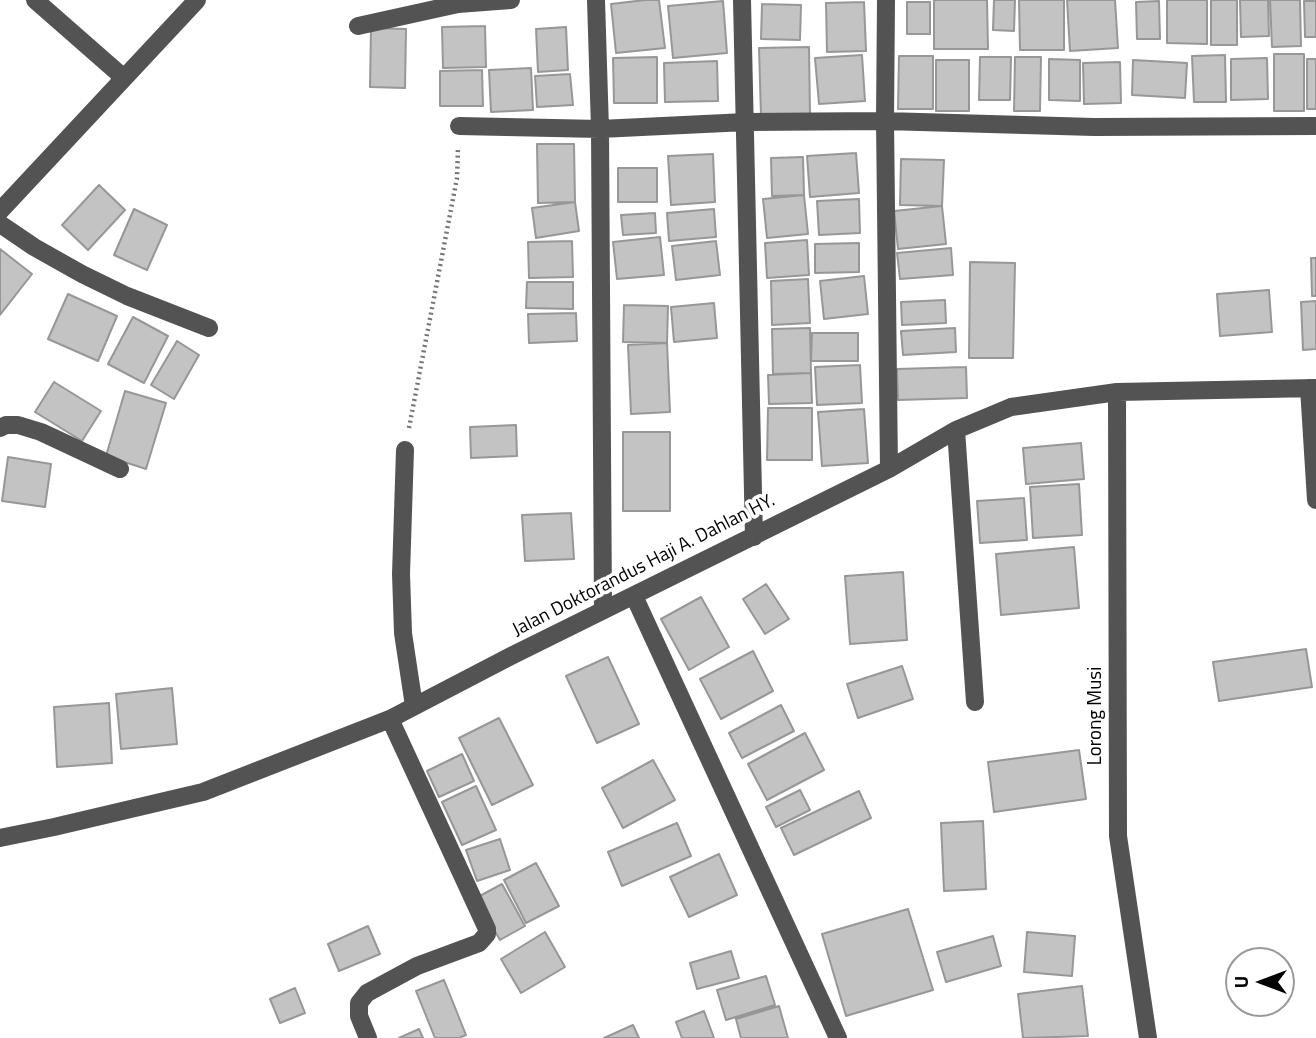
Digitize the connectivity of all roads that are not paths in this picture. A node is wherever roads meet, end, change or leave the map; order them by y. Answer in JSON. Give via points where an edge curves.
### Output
{"nodes":[{"id":1,"x":35,"y":0,"type":"edge"},
{"id":2,"x":197,"y":0,"type":"edge"},
{"id":3,"x":511,"y":0,"type":"edge"},
{"id":4,"x":596,"y":0,"type":"edge"},
{"id":5,"x":742,"y":0,"type":"edge"},
{"id":6,"x":886,"y":0,"type":"edge"},
{"id":7,"x":358,"y":26,"type":"dead end"},
{"id":8,"x":124,"y":78,"type":"junction"},
{"id":9,"x":885,"y":121,"type":"junction"},
{"id":10,"x":746,"y":122,"type":"junction"},
{"id":11,"x":459,"y":126,"type":"road end"},
{"id":12,"x":1316,"y":127,"type":"edge"},
{"id":13,"x":600,"y":129,"type":"junction"},
{"id":14,"x":0,"y":211,"type":"edge"},
{"id":15,"x":0,"y":224,"type":"edge"},
{"id":16,"x":209,"y":328,"type":"dead end"},
{"id":17,"x":1312,"y":388,"type":"edge"},
{"id":18,"x":1117,"y":392,"type":"junction"},
{"id":19,"x":0,"y":428,"type":"edge"},
{"id":20,"x":956,"y":430,"type":"junction"},
{"id":21,"x":405,"y":450,"type":"road end"},
{"id":22,"x":120,"y":469,"type":"dead end"},
{"id":23,"x":889,"y":469,"type":"junction"},
{"id":24,"x":1316,"y":500,"type":"edge"},
{"id":25,"x":754,"y":537,"type":"junction"},
{"id":26,"x":634,"y":596,"type":"junction"},
{"id":27,"x":603,"y":610,"type":"junction"},
{"id":28,"x":975,"y":702,"type":"dead end"},
{"id":29,"x":414,"y":706,"type":"junction"},
{"id":30,"x":390,"y":719,"type":"junction"},
{"id":31,"x":0,"y":838,"type":"edge"},
{"id":32,"x":832,"y":1036,"type":"edge"},
{"id":33,"x":368,"y":1038,"type":"edge"},
{"id":34,"x":1148,"y":1038,"type":"edge"}],
"edges":[{"from":1,"to":8,"type":"street"},
{"from":2,"to":8,"type":"street"},
{"from":3,"to":7,"type":"street","via":[[458,4]]},
{"from":4,"to":13,"type":"street"},
{"from":5,"to":10,"type":"street"},
{"from":6,"to":9,"type":"street"},
{"from":8,"to":14,"type":"street"},
{"from":9,"to":10,"type":"street"},
{"from":9,"to":12,"type":"street"},
{"from":9,"to":23,"type":"street"},
{"from":10,"to":13,"type":"street"},
{"from":10,"to":25,"type":"street"},
{"from":11,"to":13,"type":"street"},
{"from":13,"to":27,"type":"street"},
{"from":15,"to":16,"type":"street","via":[[82,274]]},
{"from":17,"to":18,"type":"street","name":"Jalan Doktorandus Haji A. Dahlan HY."},
{"from":17,"to":24,"type":"street"},
{"from":18,"to":20,"type":"street","name":"Jalan Doktorandus Haji A. Dahlan HY.","via":[[1011,407]]},
{"from":18,"to":34,"type":"street","name":"Lorong Musi","via":[[1118,836]]},
{"from":19,"to":22,"type":"street","via":[[19,425],[41,432]]},
{"from":20,"to":23,"type":"street","name":"Jalan Doktorandus Haji A. Dahlan HY."},
{"from":20,"to":28,"type":"street"},
{"from":21,"to":29,"type":"street","via":[[403,633]]},
{"from":23,"to":25,"type":"street","name":"Jalan Doktorandus Haji A. Dahlan HY."},
{"from":25,"to":26,"type":"street","name":"Jalan Doktorandus Haji A. Dahlan HY."},
{"from":26,"to":27,"type":"street","name":"Jalan Doktorandus Haji A. Dahlan HY."},
{"from":26,"to":32,"type":"street"},
{"from":27,"to":29,"type":"street","name":"Jalan Doktorandus Haji A. Dahlan HY."},
{"from":29,"to":30,"type":"street","name":"Jalan Doktorandus Haji A. Dahlan HY."},
{"from":30,"to":31,"type":"street","name":"Jalan Doktorandus Haji A. Dahlan HY.","via":[[203,792]]},
{"from":30,"to":33,"type":"street","via":[[487,934],[479,943],[416,966],[367,993],[359,1003],[359,1016]]}]}
